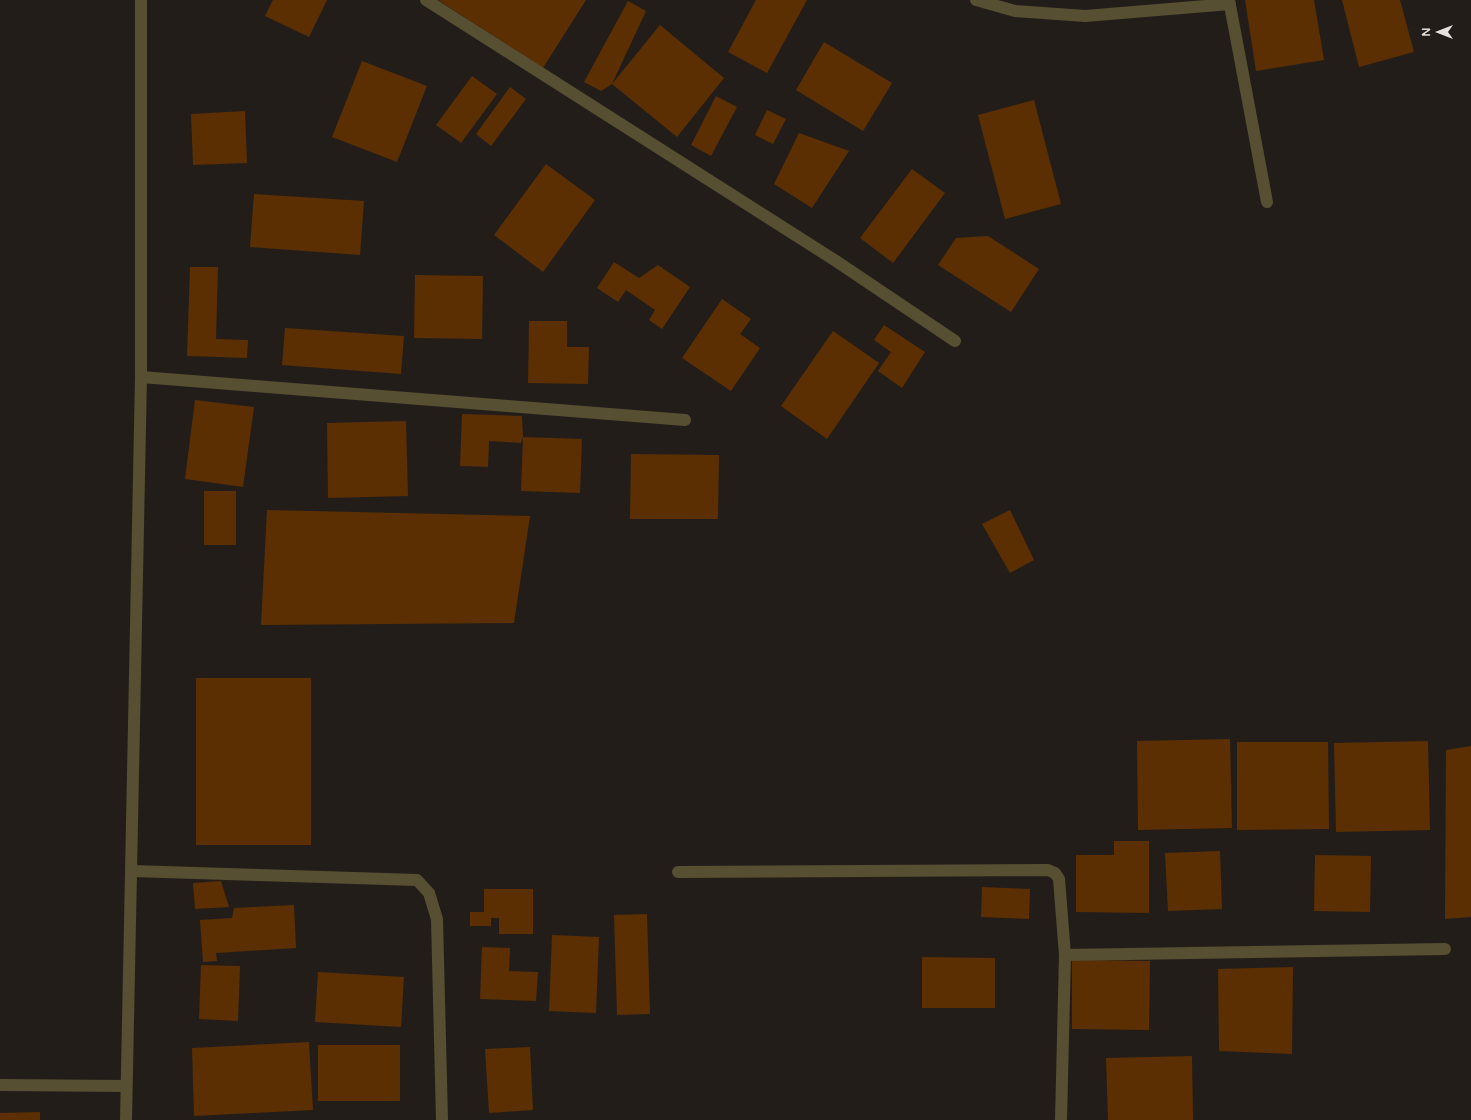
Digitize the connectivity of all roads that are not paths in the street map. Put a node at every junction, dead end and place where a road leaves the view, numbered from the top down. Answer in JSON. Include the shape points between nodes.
{"nodes":[{"id":1,"x":141,"y":0,"type":"edge"},
{"id":2,"x":426,"y":0,"type":"edge"},
{"id":3,"x":976,"y":0,"type":"edge"},
{"id":4,"x":1229,"y":2,"type":"edge"},
{"id":5,"x":1267,"y":202,"type":"dead end"},
{"id":6,"x":955,"y":341,"type":"dead end"},
{"id":7,"x":141,"y":377,"type":"junction"},
{"id":8,"x":685,"y":420,"type":"dead end"},
{"id":9,"x":132,"y":871,"type":"junction"},
{"id":10,"x":678,"y":872,"type":"dead end"},
{"id":11,"x":1445,"y":949,"type":"dead end"},
{"id":12,"x":1065,"y":955,"type":"junction"},
{"id":13,"x":0,"y":1085,"type":"edge"},
{"id":14,"x":126,"y":1086,"type":"junction"},
{"id":15,"x":126,"y":1120,"type":"edge"},
{"id":16,"x":442,"y":1120,"type":"edge"},
{"id":17,"x":1061,"y":1120,"type":"edge"}],
"edges":[{"from":1,"to":7,"type":"street"},
{"from":2,"to":6,"type":"street","via":[[836,261]]},
{"from":3,"to":4,"type":"street","via":[[1015,11],[1085,16]]},
{"from":4,"to":5,"type":"street"},
{"from":7,"to":8,"type":"street"},
{"from":7,"to":9,"type":"street"},
{"from":9,"to":14,"type":"street"},
{"from":9,"to":16,"type":"street","via":[[417,880],[429,893],[437,919]]},
{"from":10,"to":12,"type":"street","via":[[1048,870],[1055,873],[1059,879]]},
{"from":11,"to":12,"type":"street"},
{"from":12,"to":17,"type":"street"},
{"from":13,"to":14,"type":"street"},
{"from":14,"to":15,"type":"street"}]}
